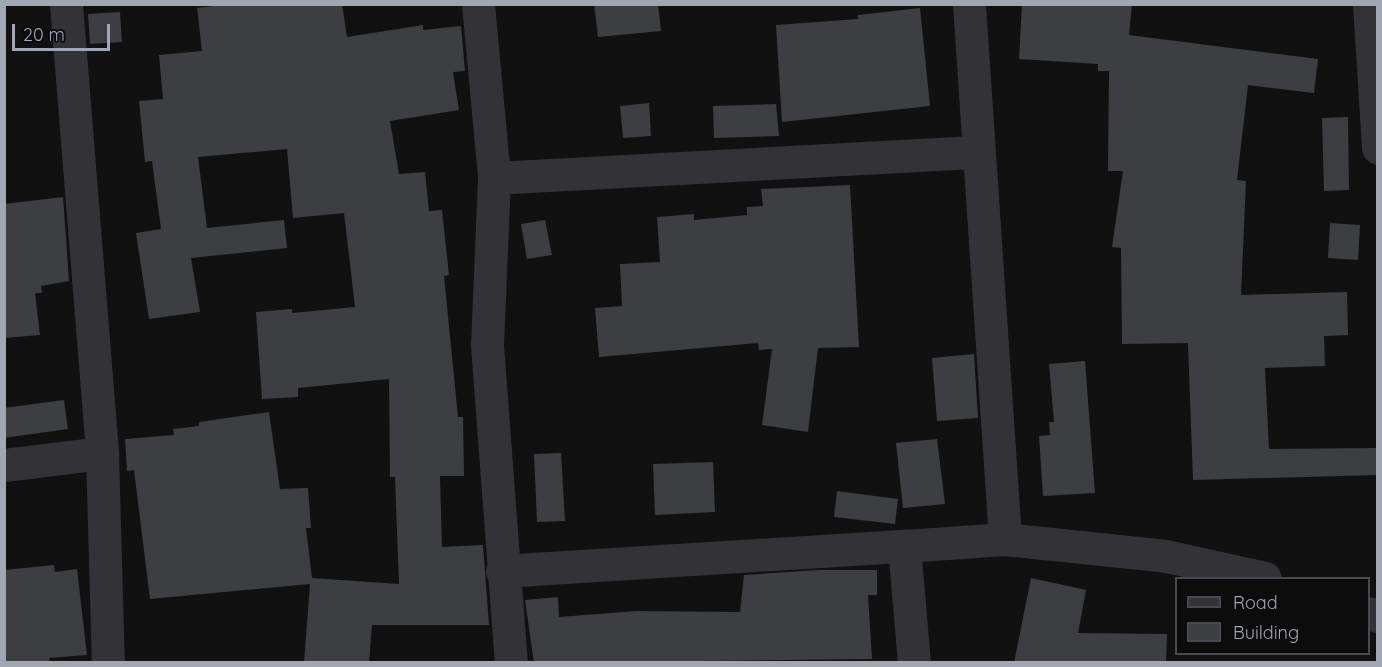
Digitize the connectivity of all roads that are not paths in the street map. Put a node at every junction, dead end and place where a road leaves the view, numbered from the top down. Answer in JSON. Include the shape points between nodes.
{"nodes":[{"id":1,"x":66,"y":4,"type":"edge"},
{"id":2,"x":478,"y":4,"type":"edge"},
{"id":3,"x":969,"y":4,"type":"edge"},
{"id":4,"x":1368,"y":4,"type":"edge"},
{"id":5,"x":1377,"y":148,"type":"edge"},
{"id":6,"x":978,"y":152,"type":"junction"},
{"id":7,"x":494,"y":178,"type":"junction"},
{"id":8,"x":102,"y":453,"type":"junction"},
{"id":9,"x":4,"y":465,"type":"edge"},
{"id":10,"x":1005,"y":539,"type":"junction"},
{"id":11,"x":904,"y":546,"type":"junction"},
{"id":12,"x":502,"y":571,"type":"junction"},
{"id":13,"x":1256,"y":577,"type":"edge"},
{"id":14,"x":108,"y":663,"type":"edge"},
{"id":15,"x":511,"y":663,"type":"edge"},
{"id":16,"x":914,"y":663,"type":"edge"}],
"edges":[{"from":1,"to":8,"type":"street"},
{"from":2,"to":7,"type":"street"},
{"from":3,"to":6,"type":"street"},
{"from":4,"to":5,"type":"street"},
{"from":6,"to":7,"type":"street"},
{"from":6,"to":10,"type":"street"},
{"from":7,"to":12,"type":"street","via":[[487,345]]},
{"from":8,"to":9,"type":"street"},
{"from":8,"to":14,"type":"street"},
{"from":10,"to":11,"type":"street"},
{"from":10,"to":13,"type":"street","via":[[1166,556]]},
{"from":11,"to":12,"type":"street"},
{"from":11,"to":16,"type":"street"},
{"from":12,"to":15,"type":"street"}]}
